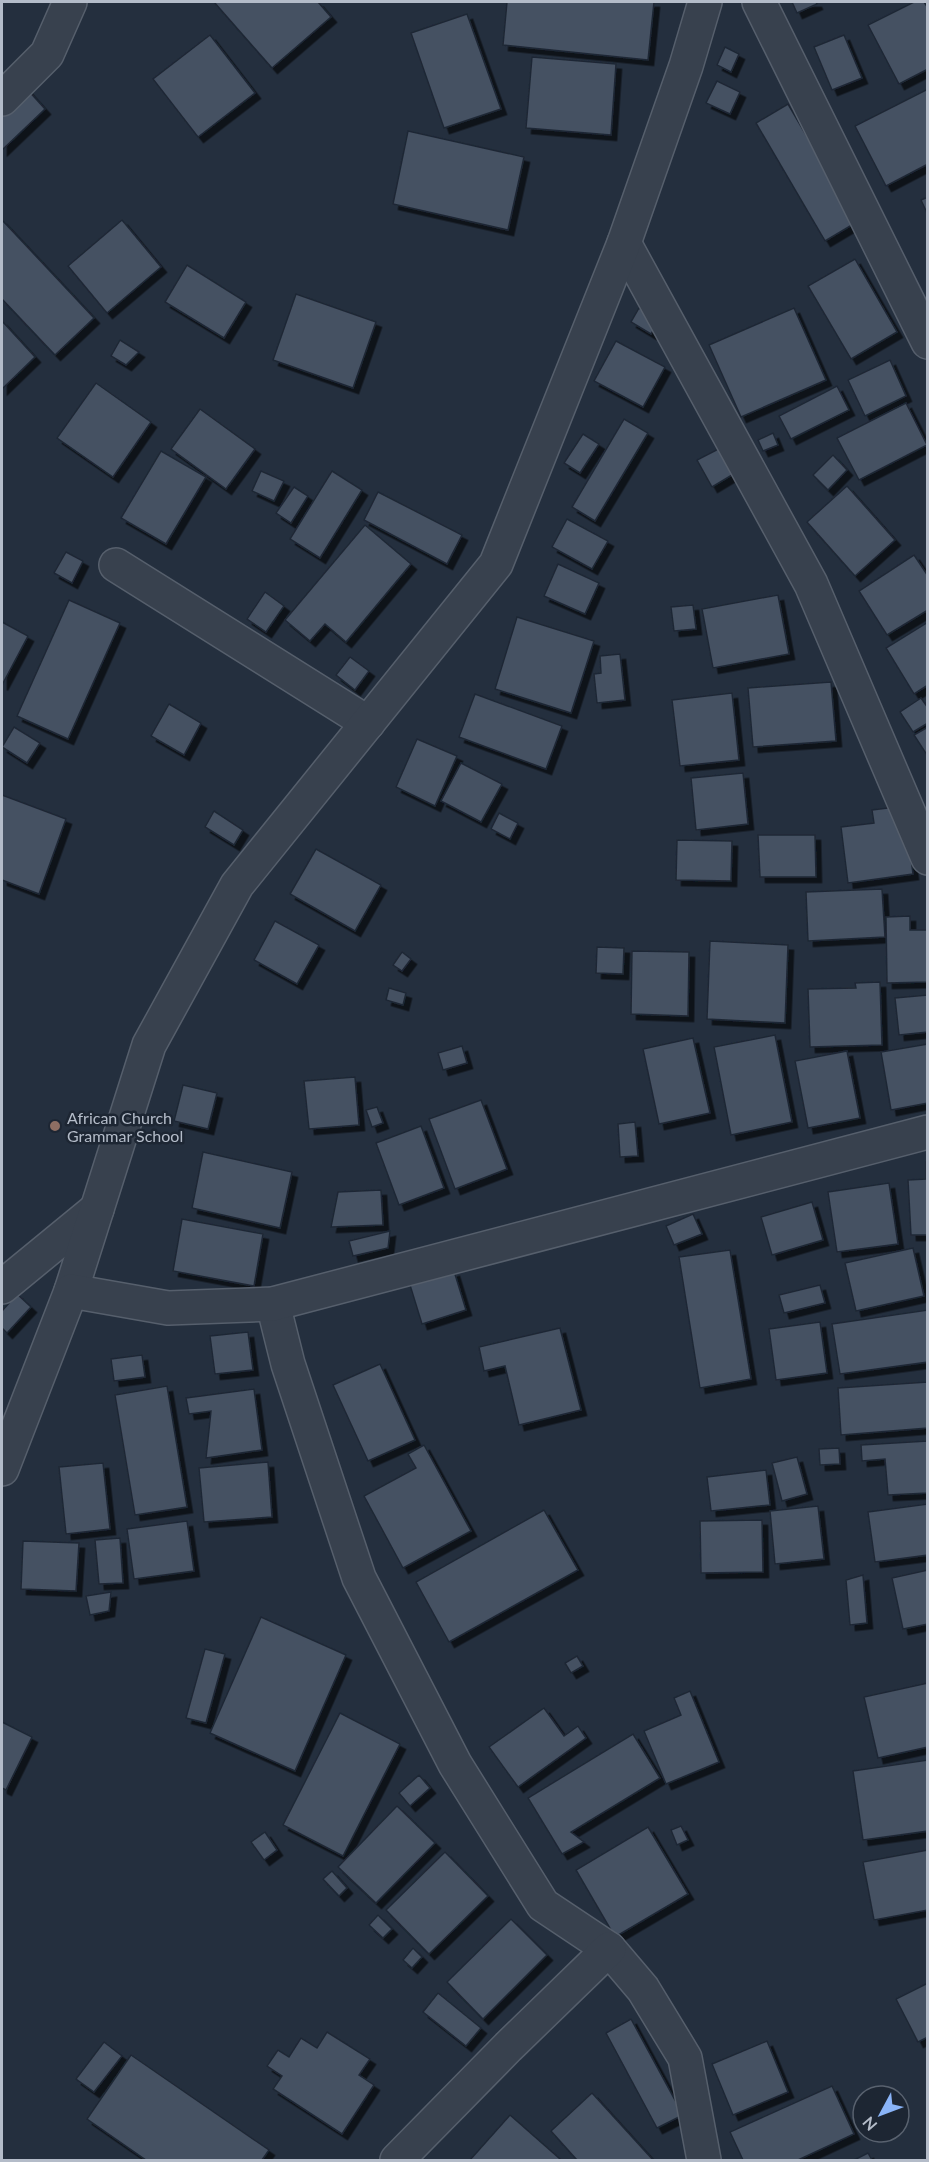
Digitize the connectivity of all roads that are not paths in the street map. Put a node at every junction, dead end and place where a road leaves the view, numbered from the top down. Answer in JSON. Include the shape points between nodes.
{"nodes":[{"id":1,"x":70,"y":2,"type":"edge"},
{"id":2,"x":705,"y":2,"type":"edge"},
{"id":3,"x":759,"y":2,"type":"edge"},
{"id":4,"x":2,"y":99,"type":"edge"},
{"id":5,"x":624,"y":243,"type":"junction"},
{"id":6,"x":927,"y":342,"type":"edge"},
{"id":7,"x":116,"y":565,"type":"dead end"},
{"id":8,"x":368,"y":723,"type":"junction"},
{"id":9,"x":927,"y":858,"type":"edge"},
{"id":10,"x":927,"y":1132,"type":"edge"},
{"id":11,"x":97,"y":1209,"type":"junction"},
{"id":12,"x":2,"y":1287,"type":"edge"},
{"id":13,"x":71,"y":1291,"type":"junction"},
{"id":14,"x":273,"y":1304,"type":"junction"},
{"id":15,"x":2,"y":1469,"type":"edge"},
{"id":16,"x":609,"y":1949,"type":"junction"},
{"id":17,"x":397,"y":2160,"type":"edge"},
{"id":18,"x":704,"y":2160,"type":"edge"}],
"edges":[{"from":1,"to":4,"type":"street","via":[[47,54]]},
{"from":2,"to":5,"type":"street"},
{"from":3,"to":6,"type":"street"},
{"from":5,"to":8,"type":"street","via":[[496,564]]},
{"from":5,"to":9,"type":"street","via":[[811,584]]},
{"from":7,"to":8,"type":"street"},
{"from":8,"to":11,"type":"street","via":[[237,885],[149,1045]]},
{"from":10,"to":14,"type":"street"},
{"from":11,"to":12,"type":"street"},
{"from":11,"to":13,"type":"street"},
{"from":13,"to":14,"type":"street","via":[[168,1308]]},
{"from":13,"to":15,"type":"street"},
{"from":14,"to":16,"type":"street","via":[[288,1364],[359,1578],[455,1764],[543,1905]]},
{"from":16,"to":17,"type":"street"},
{"from":16,"to":18,"type":"street","via":[[644,1989],[685,2058]]}]}
